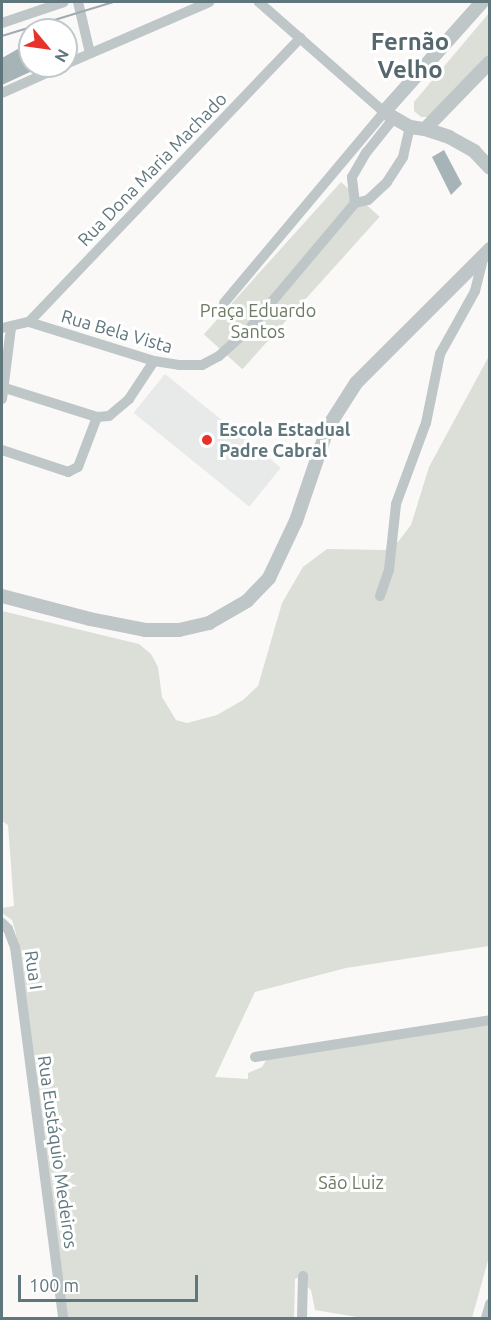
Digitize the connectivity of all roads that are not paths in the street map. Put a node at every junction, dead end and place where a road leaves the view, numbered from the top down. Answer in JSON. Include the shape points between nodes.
{"nodes":[{"id":1,"x":64,"y":2,"type":"edge"},
{"id":2,"x":78,"y":2,"type":"edge"},
{"id":3,"x":209,"y":2,"type":"edge"},
{"id":4,"x":259,"y":2,"type":"edge"},
{"id":5,"x":482,"y":2,"type":"edge"},
{"id":6,"x":2,"y":23,"type":"edge"},
{"id":7,"x":300,"y":39,"type":"junction"},
{"id":8,"x":90,"y":53,"type":"junction"},
{"id":9,"x":78,"y":58,"type":"edge"},
{"id":10,"x":489,"y":62,"type":"edge"},
{"id":11,"x":35,"y":78,"type":"edge"},
{"id":12,"x":2,"y":93,"type":"edge"},
{"id":13,"x":388,"y":115,"type":"junction"},
{"id":14,"x":410,"y":127,"type":"junction"},
{"id":15,"x":425,"y":129,"type":"junction"},
{"id":16,"x":489,"y":168,"type":"edge"},
{"id":17,"x":355,"y":203,"type":"junction"},
{"id":18,"x":486,"y":254,"type":"edge"},
{"id":19,"x":224,"y":303,"type":"dead end"},
{"id":20,"x":28,"y":322,"type":"junction"},
{"id":21,"x":6,"y":328,"type":"edge"},
{"id":22,"x":154,"y":361,"type":"junction"},
{"id":23,"x":3,"y":393,"type":"edge"},
{"id":24,"x":97,"y":417,"type":"junction"},
{"id":25,"x":2,"y":450,"type":"edge"},
{"id":26,"x":2,"y":596,"type":"edge"},
{"id":27,"x":381,"y":596,"type":"dead end"},
{"id":28,"x":2,"y":923,"type":"edge"},
{"id":29,"x":489,"y":1020,"type":"edge"},
{"id":30,"x":24,"y":1026,"type":"joint"},
{"id":31,"x":255,"y":1057,"type":"dead end"},
{"id":32,"x":303,"y":1276,"type":"dead end"},
{"id":33,"x":489,"y":1304,"type":"edge"},
{"id":34,"x":63,"y":1318,"type":"edge"},
{"id":35,"x":302,"y":1318,"type":"edge"},
{"id":36,"x":486,"y":1318,"type":"edge"}],
"edges":[{"from":1,"to":6,"type":"street"},
{"from":2,"to":8,"type":"street"},
{"from":3,"to":8,"type":"street"},
{"from":4,"to":7,"type":"street"},
{"from":5,"to":13,"type":"street"},
{"from":7,"to":13,"type":"street"},
{"from":7,"to":20,"type":"street","name":"Rua Dona Maria Machado"},
{"from":8,"to":9,"type":"street"},
{"from":10,"to":15,"type":"street"},
{"from":11,"to":12,"type":"street"},
{"from":13,"to":14,"type":"street"},
{"from":13,"to":17,"type":"street","via":[[352,177]]},
{"from":13,"to":19,"type":"street"},
{"from":14,"to":15,"type":"street"},
{"from":14,"to":17,"type":"street","via":[[403,157],[387,183],[368,200]]},
{"from":15,"to":16,"type":"street","via":[[474,151]]},
{"from":17,"to":22,"type":"street","name":"Rua Bela Vista","via":[[249,329],[219,356],[202,365]]},
{"from":18,"to":26,"type":"street","via":[[356,383],[328,427],[296,521],[269,578],[247,601],[209,623],[179,630],[145,630]]},
{"from":18,"to":27,"type":"street","via":[[476,291],[440,354],[426,423],[396,504],[389,570]]},
{"from":20,"to":21,"type":"street"},
{"from":20,"to":22,"type":"street","name":"Rua Bela Vista"},
{"from":21,"to":23,"type":"street"},
{"from":22,"to":24,"type":"street","via":[[118,411]]},
{"from":23,"to":24,"type":"street"},
{"from":24,"to":25,"type":"street","via":[[78,467],[68,472]]},
{"from":28,"to":30,"type":"street","name":"Rua I","via":[[15,947]]},
{"from":29,"to":31,"type":"street"},
{"from":30,"to":34,"type":"street","name":"Rua Eustáquio Medeiros"},
{"from":32,"to":35,"type":"street"},
{"from":33,"to":36,"type":"street"}]}
